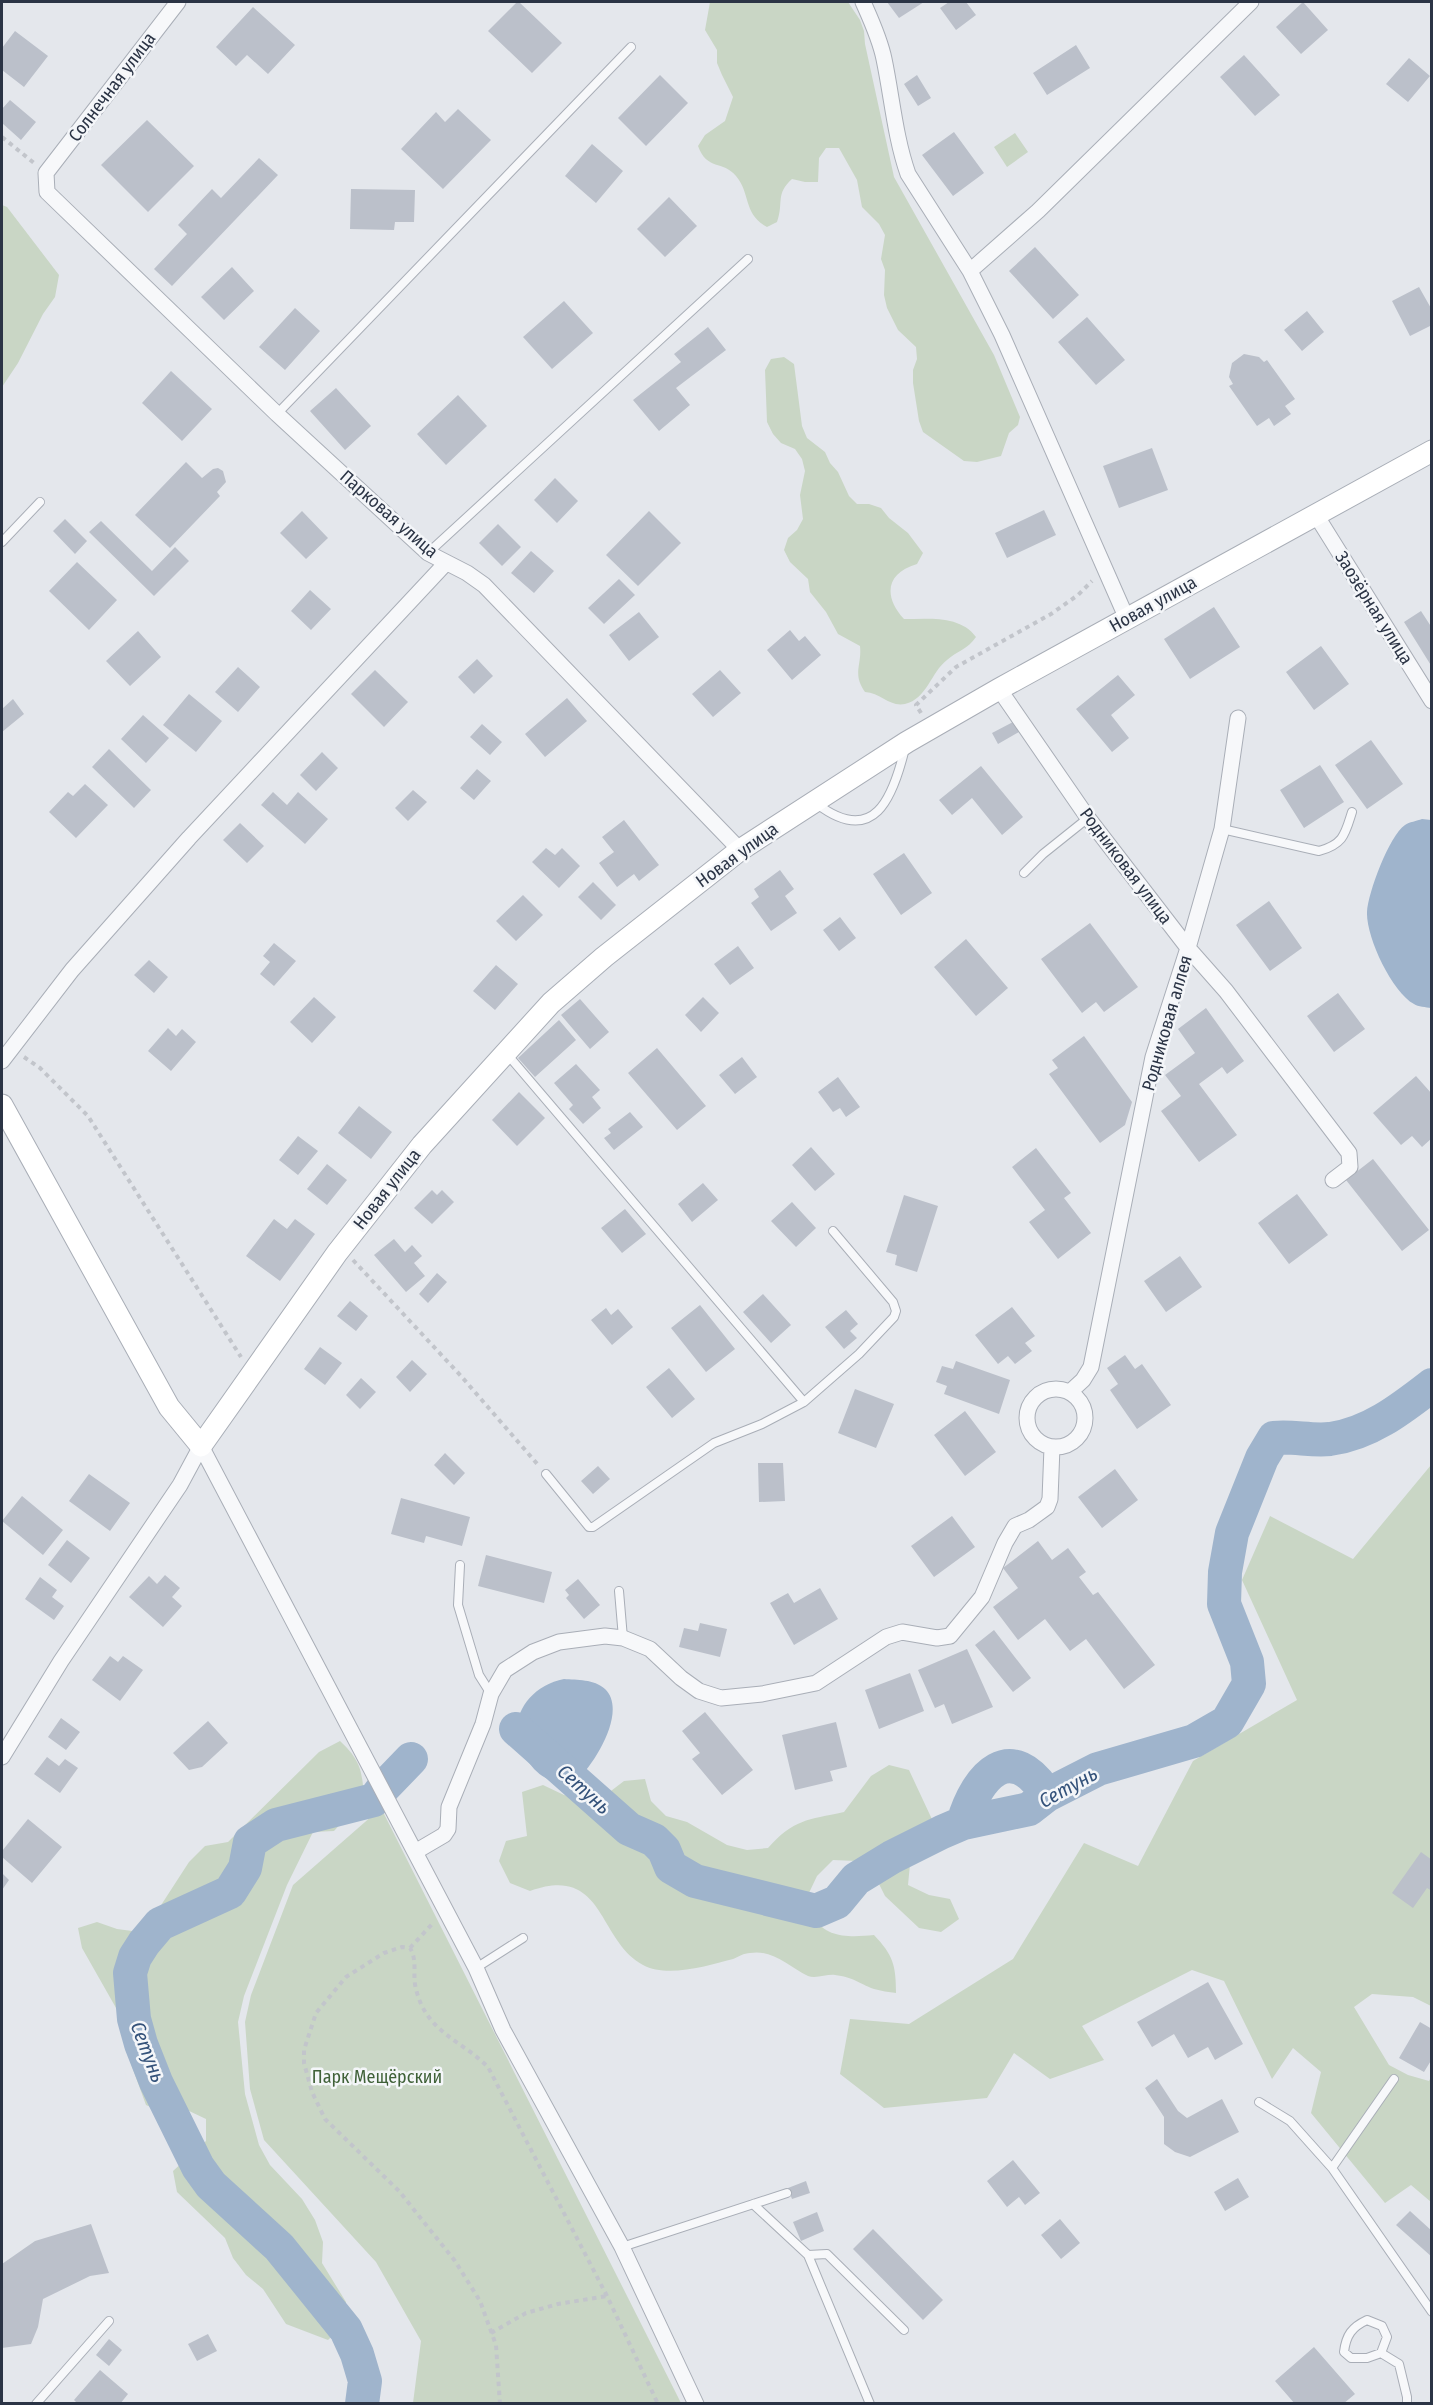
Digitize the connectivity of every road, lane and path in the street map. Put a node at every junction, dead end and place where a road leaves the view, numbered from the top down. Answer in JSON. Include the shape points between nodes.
{"nodes":[{"id":1,"x":178,"y":2,"type":"edge"},
{"id":2,"x":863,"y":2,"type":"edge"},
{"id":3,"x":1251,"y":2,"type":"edge"},
{"id":4,"x":631,"y":48,"type":"dead end"},
{"id":5,"x":2,"y":137,"type":"edge"},
{"id":6,"x":46,"y":173,"type":"junction"},
{"id":7,"x":748,"y":259,"type":"dead end"},
{"id":8,"x":970,"y":272,"type":"junction"},
{"id":9,"x":277,"y":414,"type":"junction"},
{"id":10,"x":1431,"y":451,"type":"edge"},
{"id":11,"x":40,"y":501,"type":"dead end"},
{"id":12,"x":1316,"y":515,"type":"junction"},
{"id":13,"x":2,"y":542,"type":"edge"},
{"id":14,"x":428,"y":552,"type":"junction"},
{"id":15,"x":446,"y":563,"type":"junction"},
{"id":16,"x":1106,"y":568,"type":"junction"},
{"id":17,"x":1127,"y":619,"type":"junction"},
{"id":18,"x":999,"y":689,"type":"junction"},
{"id":19,"x":1431,"y":701,"type":"edge"},
{"id":20,"x":923,"y":718,"type":"dead end"},
{"id":21,"x":1238,"y":718,"type":"dead end"},
{"id":22,"x":907,"y":742,"type":"junction"},
{"id":23,"x":813,"y":801,"type":"junction"},
{"id":24,"x":1352,"y":812,"type":"dead end"},
{"id":25,"x":1088,"y":818,"type":"junction"},
{"id":26,"x":1222,"y":829,"type":"junction"},
{"id":27,"x":740,"y":850,"type":"junction"},
{"id":28,"x":1024,"y":873,"type":"dead end"},
{"id":29,"x":1188,"y":948,"type":"junction"},
{"id":30,"x":12,"y":1048,"type":"junction"},
{"id":31,"x":505,"y":1052,"type":"junction"},
{"id":32,"x":2,"y":1061,"type":"edge"},
{"id":33,"x":2,"y":1105,"type":"edge"},
{"id":34,"x":1333,"y":1180,"type":"dead end"},
{"id":35,"x":833,"y":1231,"type":"dead end"},
{"id":36,"x":351,"y":1257,"type":"dead end"},
{"id":37,"x":252,"y":1372,"type":"junction"},
{"id":38,"x":1070,"y":1392,"type":"junction"},
{"id":39,"x":804,"y":1402,"type":"junction"},
{"id":40,"x":201,"y":1446,"type":"junction"},
{"id":41,"x":1052,"y":1447,"type":"junction"},
{"id":42,"x":546,"y":1474,"type":"joint"},
{"id":43,"x":460,"y":1565,"type":"dead end"},
{"id":44,"x":619,"y":1592,"type":"dead end"},
{"id":45,"x":623,"y":1638,"type":"junction"},
{"id":46,"x":491,"y":1694,"type":"junction"},
{"id":47,"x":2,"y":1757,"type":"edge"},
{"id":48,"x":416,"y":1852,"type":"junction"},
{"id":49,"x":446,"y":1909,"type":"junction"},
{"id":50,"x":523,"y":1938,"type":"dead end"},
{"id":51,"x":410,"y":1948,"type":"junction"},
{"id":52,"x":476,"y":1968,"type":"junction"},
{"id":53,"x":1394,"y":2079,"type":"dead end"},
{"id":54,"x":1259,"y":2102,"type":"dead end"},
{"id":55,"x":1332,"y":2168,"type":"junction"},
{"id":56,"x":787,"y":2193,"type":"dead end"},
{"id":57,"x":753,"y":2204,"type":"junction"},
{"id":58,"x":621,"y":2247,"type":"junction"},
{"id":59,"x":808,"y":2255,"type":"junction"},
{"id":60,"x":607,"y":2296,"type":"junction"},
{"id":61,"x":1431,"y":2312,"type":"edge"},
{"id":62,"x":109,"y":2321,"type":"dead end"},
{"id":63,"x":904,"y":2330,"type":"dead end"},
{"id":64,"x":492,"y":2333,"type":"junction"},
{"id":65,"x":1381,"y":2353,"type":"junction"},
{"id":66,"x":36,"y":2403,"type":"edge"},
{"id":67,"x":500,"y":2403,"type":"edge"},
{"id":68,"x":658,"y":2403,"type":"edge"},
{"id":69,"x":696,"y":2403,"type":"edge"},
{"id":70,"x":870,"y":2403,"type":"edge"},
{"id":71,"x":1407,"y":2403,"type":"edge"}],
"edges":[{"from":1,"to":6,"type":"street","name":"Солнечная улица"},
{"from":2,"to":8,"type":"street","via":[[884,57],[908,174]]},
{"from":3,"to":8,"type":"street","via":[[1038,211]]},
{"from":4,"to":9,"type":"lane"},
{"from":5,"to":6,"type":"path"},
{"from":6,"to":9,"type":"street","name":"Парковая улица","via":[[47,192]]},
{"from":7,"to":14,"type":"lane"},
{"from":8,"to":16,"type":"street"},
{"from":9,"to":14,"type":"street","name":"Парковая улица"},
{"from":10,"to":12,"type":"street","name":"Новая улица"},
{"from":11,"to":13,"type":"lane"},
{"from":12,"to":17,"type":"street","name":"Новая улица"},
{"from":12,"to":19,"type":"street","name":"Заозёрная улица"},
{"from":14,"to":15,"type":"street","name":"Парковая улица"},
{"from":15,"to":27,"type":"street","name":"Парковая улица","via":[[484,585]]},
{"from":15,"to":30,"type":"street","via":[[189,838],[72,970]]},
{"from":16,"to":17,"type":"street"},
{"from":16,"to":20,"type":"path","via":[[1051,614],[956,667],[916,705]]},
{"from":17,"to":18,"type":"street","name":"Новая улица"},
{"from":18,"to":22,"type":"street","name":"Новая улица"},
{"from":18,"to":25,"type":"street","name":"Родниковая улица"},
{"from":21,"to":26,"type":"street","name":"Родниковая аллея"},
{"from":22,"to":23,"type":"street","name":"Новая улица"},
{"from":22,"to":23,"type":"lane","via":[[899,776],[883,808],[867,819],[847,820]]},
{"from":23,"to":27,"type":"street","name":"Новая улица"},
{"from":24,"to":26,"type":"lane","via":[[1345,836],[1332,848],[1319,851]]},
{"from":25,"to":28,"type":"lane"},
{"from":25,"to":29,"type":"street","name":"Родниковая улица"},
{"from":26,"to":29,"type":"street","name":"Родниковая аллея"},
{"from":27,"to":31,"type":"street","name":"Новая улица","via":[[604,957]]},
{"from":29,"to":34,"type":"street","name":"Родниковая улица","via":[[1349,1153],[1350,1167]]},
{"from":29,"to":38,"type":"street","name":"Родниковая аллея","via":[[1153,1057],[1091,1367]]},
{"from":30,"to":32,"type":"street"},
{"from":30,"to":37,"type":"path","via":[[40,1068],[88,1116]]},
{"from":31,"to":37,"type":"street","name":"Новая улица","via":[[408,1163],[337,1253]]},
{"from":31,"to":39,"type":"lane"},
{"from":33,"to":40,"type":"street","via":[[169,1407]]},
{"from":35,"to":39,"type":"lane","via":[[893,1302],[896,1311],[859,1354]]},
{"from":36,"to":42,"type":"path"},
{"from":37,"to":40,"type":"street","name":"Новая улица"},
{"from":38,"to":41,"type":"street","via":[[1079,1400],[1085,1422],[1074,1441]]},
{"from":38,"to":41,"type":"street","via":[[1059,1388],[1038,1394],[1026,1414],[1032,1436]]},
{"from":39,"to":42,"type":"lane","via":[[714,1443],[593,1527],[582,1520]]},
{"from":40,"to":47,"type":"street","via":[[180,1485],[61,1661]]},
{"from":40,"to":48,"type":"street"},
{"from":41,"to":45,"type":"street","via":[[1047,1507],[1016,1526],[982,1597],[950,1636],[902,1632],[886,1637],[816,1683],[721,1698],[699,1691],[650,1649]]},
{"from":43,"to":46,"type":"lane","via":[[458,1605],[479,1675]]},
{"from":44,"to":45,"type":"lane"},
{"from":45,"to":46,"type":"street","via":[[559,1641],[532,1652],[506,1671]]},
{"from":46,"to":48,"type":"street","via":[[449,1807],[448,1829]]},
{"from":48,"to":49,"type":"street"},
{"from":49,"to":51,"type":"path"},
{"from":49,"to":52,"type":"street"},
{"from":50,"to":52,"type":"lane"},
{"from":51,"to":60,"type":"path","via":[[416,1989],[423,2006],[435,2026],[488,2067]]},
{"from":51,"to":64,"type":"path","via":[[384,1953],[346,1977],[316,2013],[304,2050],[304,2063],[325,2119],[425,2222],[480,2301]]},
{"from":52,"to":58,"type":"street","via":[[502,2030]]},
{"from":53,"to":55,"type":"lane"},
{"from":54,"to":55,"type":"lane","via":[[1290,2121]]},
{"from":55,"to":61,"type":"lane"},
{"from":56,"to":57,"type":"lane"},
{"from":57,"to":58,"type":"lane"},
{"from":57,"to":59,"type":"lane"},
{"from":58,"to":69,"type":"street"},
{"from":59,"to":63,"type":"lane","via":[[827,2254]]},
{"from":59,"to":70,"type":"lane"},
{"from":60,"to":64,"type":"path","via":[[526,2313]]},
{"from":60,"to":68,"type":"path"},
{"from":62,"to":66,"type":"lane"},
{"from":64,"to":67,"type":"path"},
{"from":65,"to":65,"type":"lane","via":[[1351,2358],[1344,2352],[1346,2338],[1355,2326],[1367,2320],[1382,2326],[1387,2337]]},
{"from":65,"to":71,"type":"lane","via":[[1399,2364]]}]}
